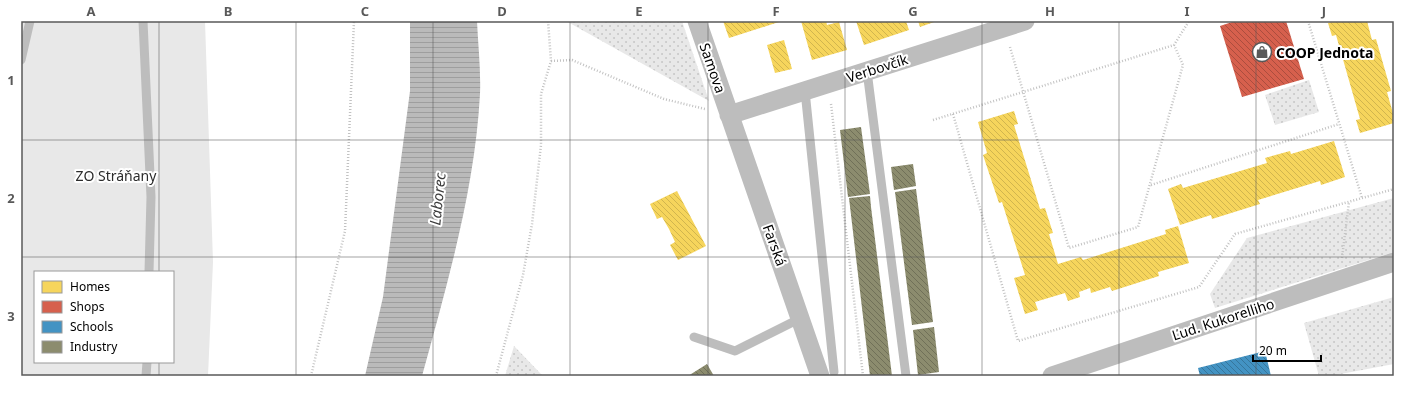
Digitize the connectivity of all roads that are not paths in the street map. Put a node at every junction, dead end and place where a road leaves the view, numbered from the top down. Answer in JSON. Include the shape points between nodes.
{"nodes":[{"id":1,"x":30,"y":21,"type":"edge"},
{"id":2,"x":143,"y":21,"type":"edge"},
{"id":3,"x":697,"y":21,"type":"edge"},
{"id":4,"x":1024,"y":21,"type":"edge"},
{"id":5,"x":21,"y":60,"type":"edge"},
{"id":6,"x":867,"y":71,"type":"junction"},
{"id":7,"x":805,"y":91,"type":"junction"},
{"id":8,"x":729,"y":115,"type":"junction"},
{"id":9,"x":1394,"y":262,"type":"edge"},
{"id":10,"x":149,"y":271,"type":"edge"},
{"id":11,"x":801,"y":318,"type":"junction"},
{"id":12,"x":694,"y":337,"type":"dead end"},
{"id":13,"x":147,"y":363,"type":"edge"},
{"id":14,"x":827,"y":374,"type":"edge"},
{"id":15,"x":146,"y":376,"type":"edge"},
{"id":16,"x":906,"y":376,"type":"edge"},
{"id":17,"x":1052,"y":376,"type":"edge"}],
"edges":[{"from":1,"to":5,"type":"lane"},
{"from":2,"to":10,"type":"lane","via":[[150,197]]},
{"from":3,"to":8,"type":"street","name":"Samova"},
{"from":4,"to":6,"type":"street","name":"Verbovčík"},
{"from":6,"to":7,"type":"street","name":"Verbovčík"},
{"from":6,"to":16,"type":"lane"},
{"from":7,"to":8,"type":"street","name":"Verbovčík"},
{"from":7,"to":14,"type":"lane"},
{"from":8,"to":11,"type":"street","name":"Farská"},
{"from":9,"to":17,"type":"street","name":"Ľud. Kukorelliho"},
{"from":11,"to":12,"type":"lane","via":[[735,351]]},
{"from":11,"to":14,"type":"street","name":"Farská"},
{"from":13,"to":15,"type":"lane"}]}
